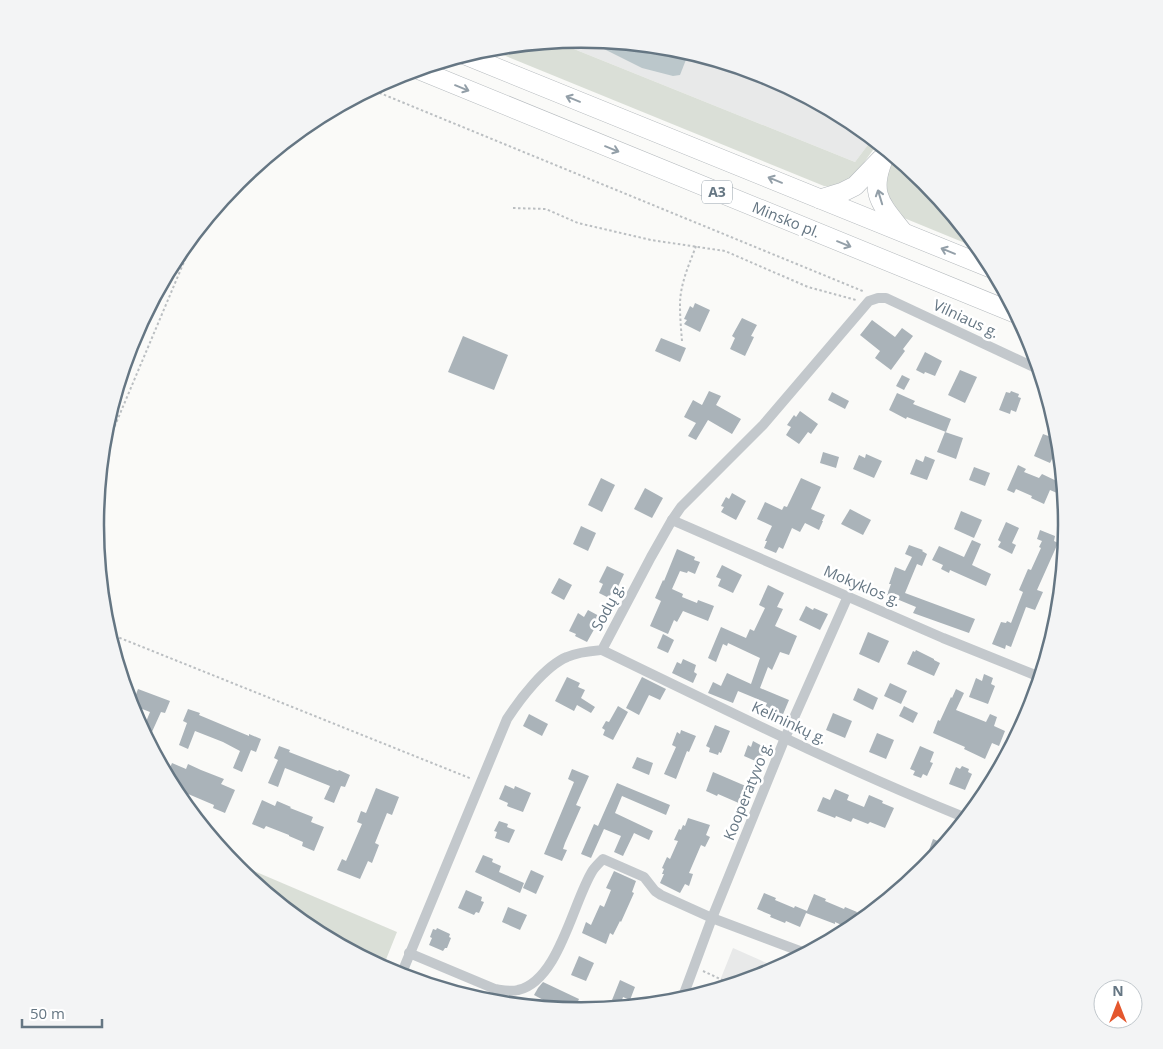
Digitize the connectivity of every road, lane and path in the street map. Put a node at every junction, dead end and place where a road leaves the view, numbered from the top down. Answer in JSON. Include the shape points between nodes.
{"nodes":[{"id":1,"x":477,"y":60,"type":"edge"},
{"id":2,"x":427,"y":73,"type":"edge"},
{"id":3,"x":380,"y":93,"type":"edge"},
{"id":4,"x":883,"y":156,"type":"edge"},
{"id":5,"x":884,"y":156,"type":"edge"},
{"id":6,"x":820,"y":199,"type":"junction"},
{"id":7,"x":513,"y":208,"type":"dead end"},
{"id":8,"x":904,"y":233,"type":"junction"},
{"id":9,"x":696,"y":246,"type":"junction"},
{"id":10,"x":185,"y":258,"type":"edge"},
{"id":11,"x":981,"y":264,"type":"edge"},
{"id":12,"x":878,"y":298,"type":"junction"},
{"id":13,"x":865,"y":305,"type":"junction"},
{"id":14,"x":1007,"y":310,"type":"edge"},
{"id":15,"x":682,"y":341,"type":"dead end"},
{"id":16,"x":1031,"y":366,"type":"edge"},
{"id":17,"x":116,"y":424,"type":"edge"},
{"id":18,"x":672,"y":520,"type":"junction"},
{"id":19,"x":848,"y":596,"type":"junction"},
{"id":20,"x":119,"y":637,"type":"edge"},
{"id":21,"x":602,"y":650,"type":"junction"},
{"id":22,"x":1034,"y":675,"type":"edge"},
{"id":23,"x":785,"y":738,"type":"junction"},
{"id":24,"x":481,"y":782,"type":"junction"},
{"id":25,"x":960,"y":815,"type":"edge"},
{"id":26,"x":712,"y":918,"type":"junction"},
{"id":27,"x":796,"y":950,"type":"edge"},
{"id":28,"x":410,"y":953,"type":"junction"},
{"id":29,"x":404,"y":967,"type":"edge"},
{"id":30,"x":694,"y":967,"type":"junction"},
{"id":31,"x":722,"y":980,"type":"edge"},
{"id":32,"x":686,"y":990,"type":"edge"}],
"edges":[{"from":6,"to":1,"type":"highway","number":"A3","one_way":true},
{"from":2,"to":14,"type":"highway","name":"Minsko pl.","number":"A3","one_way":true},
{"from":3,"to":12,"type":"path"},
{"from":4,"to":6,"type":"highway","via":[[854,186]]},
{"from":8,"to":5,"type":"highway","one_way":true,"via":[[878,195],[876,179]]},
{"from":6,"to":8,"type":"highway","number":"A3"},
{"from":7,"to":9,"type":"path","via":[[546,209],[578,223],[651,240]]},
{"from":11,"to":8,"type":"highway","number":"A3","one_way":true},
{"from":9,"to":13,"type":"path","via":[[725,251],[808,286]]},
{"from":9,"to":15,"type":"path","via":[[681,296]]},
{"from":10,"to":17,"type":"path"},
{"from":12,"to":13,"type":"street","name":"Sodų g."},
{"from":12,"to":16,"type":"street","name":"Vilniaus g.","via":[[886,298]]},
{"from":13,"to":18,"type":"street","name":"Sodų g.","via":[[763,425]]},
{"from":18,"to":19,"type":"street","name":"Mokyklos g."},
{"from":18,"to":21,"type":"street","name":"Sodų g."},
{"from":19,"to":22,"type":"street","name":"Mokyklos g."},
{"from":19,"to":23,"type":"street","name":"Kooperatyvo g."},
{"from":20,"to":24,"type":"path"},
{"from":21,"to":23,"type":"street","name":"Kelininkų g."},
{"from":21,"to":24,"type":"street","name":"Sodų g.","via":[[566,657],[536,682],[507,719]]},
{"from":23,"to":25,"type":"street","name":"Kelininkų g."},
{"from":23,"to":26,"type":"street","name":"Kooperatyvo g."},
{"from":24,"to":28,"type":"street","name":"Sodų g."},
{"from":26,"to":27,"type":"street"},
{"from":26,"to":28,"type":"street","via":[[660,896],[644,877],[603,859],[580,896],[552,960],[527,987],[507,991],[495,989]]},
{"from":26,"to":30,"type":"street","name":"Kooperatyvo g."},
{"from":28,"to":29,"type":"street","name":"Sodų g."},
{"from":30,"to":31,"type":"path"},
{"from":30,"to":32,"type":"street","name":"Kooperatyvo g."}]}
